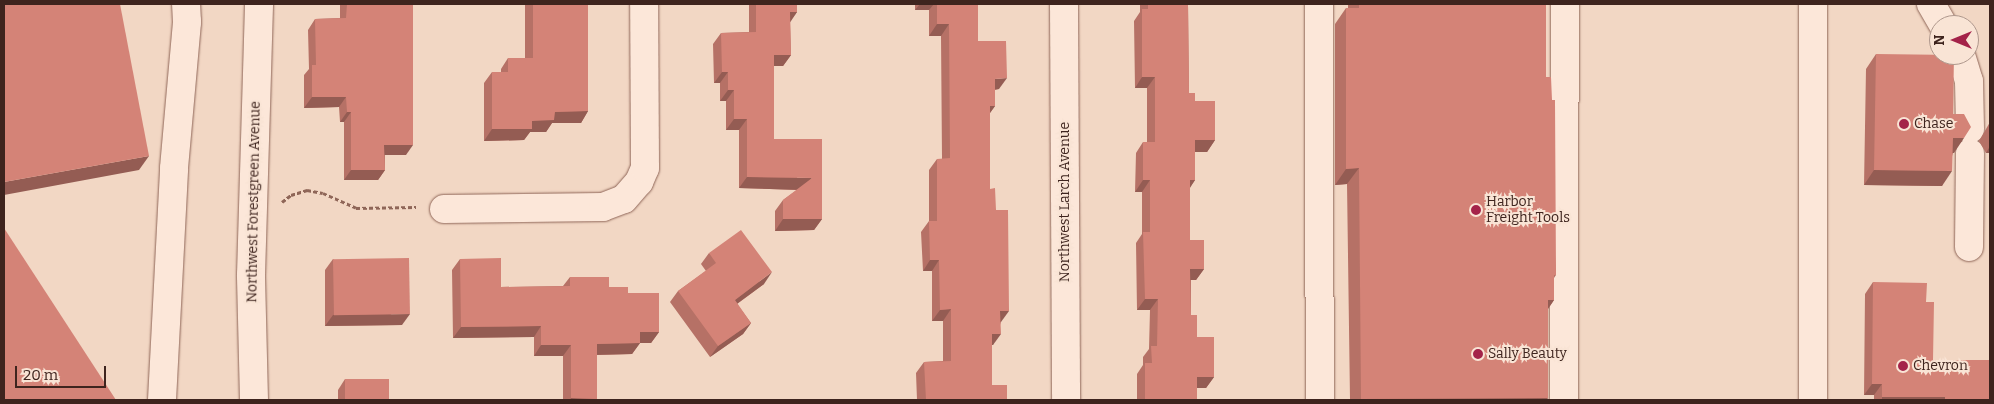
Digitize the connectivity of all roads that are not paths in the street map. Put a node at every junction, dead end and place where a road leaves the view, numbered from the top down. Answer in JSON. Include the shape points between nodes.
{"nodes":[{"id":1,"x":186,"y":4,"type":"edge"},
{"id":2,"x":259,"y":4,"type":"edge"},
{"id":3,"x":644,"y":4,"type":"edge"},
{"id":4,"x":1064,"y":4,"type":"edge"},
{"id":5,"x":1319,"y":4,"type":"edge"},
{"id":6,"x":1565,"y":4,"type":"edge"},
{"id":7,"x":1813,"y":4,"type":"edge"},
{"id":8,"x":1931,"y":4,"type":"edge"},
{"id":9,"x":1937,"y":15,"type":"edge"},
{"id":10,"x":1964,"y":65,"type":"edge"},
{"id":11,"x":444,"y":209,"type":"dead end"},
{"id":12,"x":1969,"y":247,"type":"dead end"},
{"id":13,"x":162,"y":400,"type":"edge"},
{"id":14,"x":254,"y":400,"type":"edge"},
{"id":15,"x":1066,"y":400,"type":"edge"},
{"id":16,"x":1320,"y":400,"type":"edge"},
{"id":17,"x":1564,"y":400,"type":"edge"},
{"id":18,"x":1813,"y":400,"type":"edge"}],
"edges":[{"from":1,"to":13,"type":"street"},
{"from":2,"to":14,"type":"street","name":"Northwest Forestgreen Avenue","via":[[251,275]]},
{"from":3,"to":11,"type":"street","via":[[645,168],[639,182],[624,199],[603,207]]},
{"from":4,"to":15,"type":"street","name":"Northwest Larch Avenue"},
{"from":5,"to":16,"type":"street"},
{"from":6,"to":17,"type":"street"},
{"from":7,"to":18,"type":"street"},
{"from":8,"to":9,"type":"street"},
{"from":10,"to":12,"type":"street","via":[[1969,81]]}]}
